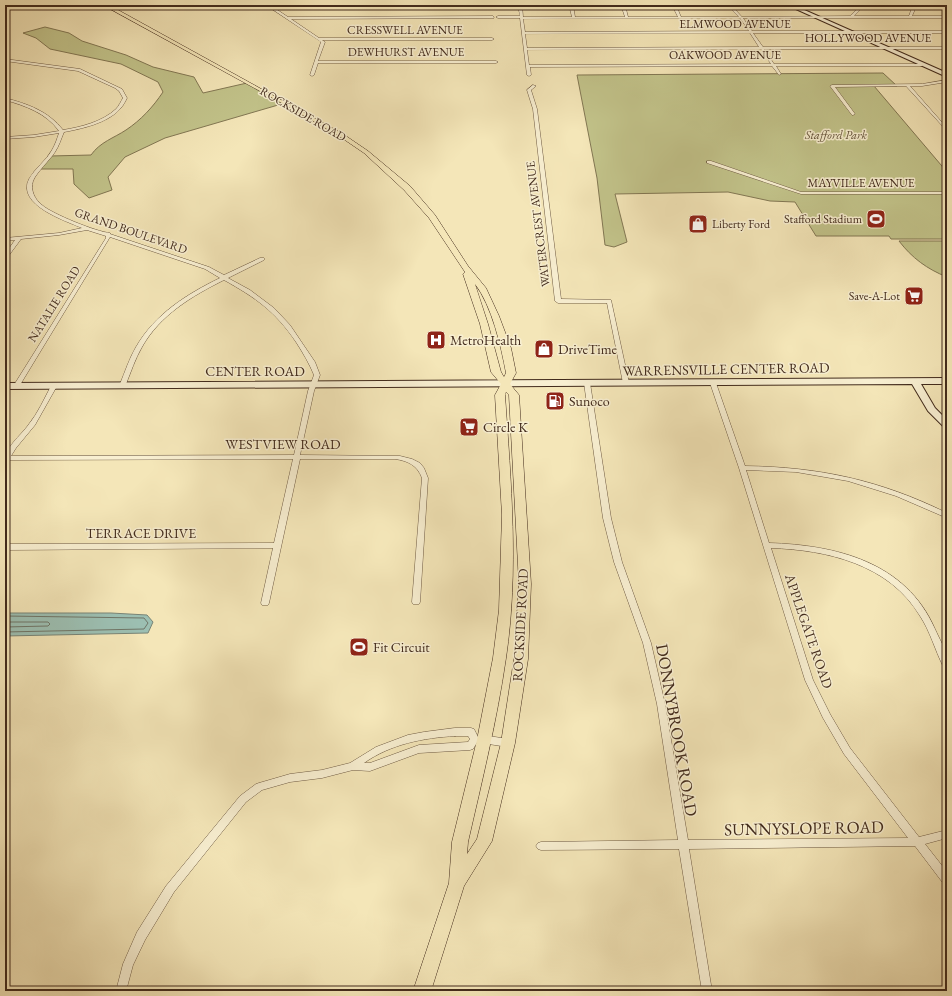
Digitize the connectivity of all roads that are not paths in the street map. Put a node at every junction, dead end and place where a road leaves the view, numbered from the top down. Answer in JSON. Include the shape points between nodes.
{"nodes":[{"id":1,"x":105,"y":5,"type":"edge"},
{"id":2,"x":268,"y":5,"type":"edge"},
{"id":3,"x":520,"y":5,"type":"edge"},
{"id":4,"x":571,"y":5,"type":"edge"},
{"id":5,"x":622,"y":5,"type":"edge"},
{"id":6,"x":674,"y":5,"type":"edge"},
{"id":7,"x":729,"y":5,"type":"edge"},
{"id":8,"x":789,"y":5,"type":"edge"},
{"id":9,"x":863,"y":5,"type":"edge"},
{"id":10,"x":915,"y":5,"type":"edge"},
{"id":11,"x":498,"y":17,"type":"dead end"},
{"id":12,"x":815,"y":17,"type":"junction"},
{"id":13,"x":851,"y":17,"type":"junction"},
{"id":14,"x":910,"y":17,"type":"junction"},
{"id":15,"x":947,"y":17,"type":"edge"},
{"id":16,"x":287,"y":18,"type":"junction"},
{"id":17,"x":493,"y":18,"type":"dead end"},
{"id":18,"x":522,"y":18,"type":"junction"},
{"id":19,"x":574,"y":18,"type":"junction"},
{"id":20,"x":628,"y":18,"type":"junction"},
{"id":21,"x":680,"y":18,"type":"junction"},
{"id":22,"x":740,"y":18,"type":"junction"},
{"id":23,"x":751,"y":32,"type":"junction"},
{"id":24,"x":849,"y":32,"type":"junction"},
{"id":25,"x":947,"y":32,"type":"edge"},
{"id":26,"x":524,"y":33,"type":"junction"},
{"id":27,"x":319,"y":39,"type":"junction"},
{"id":28,"x":492,"y":39,"type":"dead end"},
{"id":29,"x":762,"y":48,"type":"junction"},
{"id":30,"x":885,"y":48,"type":"junction"},
{"id":31,"x":947,"y":48,"type":"edge"},
{"id":32,"x":526,"y":49,"type":"junction"},
{"id":33,"x":5,"y":60,"type":"edge"},
{"id":34,"x":316,"y":62,"type":"junction"},
{"id":35,"x":496,"y":62,"type":"dead end"},
{"id":36,"x":773,"y":65,"type":"junction"},
{"id":37,"x":922,"y":65,"type":"junction"},
{"id":38,"x":528,"y":66,"type":"junction"},
{"id":39,"x":780,"y":74,"type":"dead end"},
{"id":40,"x":312,"y":75,"type":"dead end"},
{"id":41,"x":529,"y":75,"type":"dead end"},
{"id":42,"x":947,"y":75,"type":"edge"},
{"id":43,"x":947,"y":81,"type":"edge"},
{"id":44,"x":907,"y":85,"type":"junction"},
{"id":45,"x":534,"y":86,"type":"dead end"},
{"id":46,"x":5,"y":99,"type":"edge"},
{"id":47,"x":853,"y":114,"type":"dead end"},
{"id":48,"x":947,"y":130,"type":"edge"},
{"id":49,"x":62,"y":132,"type":"junction"},
{"id":50,"x":5,"y":138,"type":"edge"},
{"id":51,"x":709,"y":162,"type":"dead end"},
{"id":52,"x":947,"y":193,"type":"edge"},
{"id":53,"x":87,"y":228,"type":"junction"},
{"id":54,"x":108,"y":234,"type":"junction"},
{"id":55,"x":18,"y":238,"type":"junction"},
{"id":56,"x":5,"y":239,"type":"edge"},
{"id":57,"x":5,"y":257,"type":"edge"},
{"id":58,"x":262,"y":259,"type":"dead end"},
{"id":59,"x":466,"y":267,"type":"junction"},
{"id":60,"x":224,"y":278,"type":"junction"},
{"id":61,"x":915,"y":381,"type":"junction"},
{"id":62,"x":947,"y":381,"type":"edge"},
{"id":63,"x":315,"y":383,"type":"junction"},
{"id":64,"x":505,"y":383,"type":"junction"},
{"id":65,"x":587,"y":383,"type":"junction"},
{"id":66,"x":626,"y":383,"type":"junction"},
{"id":67,"x":713,"y":383,"type":"junction"},
{"id":68,"x":123,"y":384,"type":"junction"},
{"id":69,"x":17,"y":385,"type":"junction"},
{"id":70,"x":5,"y":386,"type":"edge"},
{"id":71,"x":54,"y":386,"type":"junction"},
{"id":72,"x":947,"y":425,"type":"edge"},
{"id":73,"x":297,"y":457,"type":"junction"},
{"id":74,"x":6,"y":460,"type":"edge"},
{"id":75,"x":742,"y":468,"type":"junction"},
{"id":76,"x":947,"y":516,"type":"edge"},
{"id":77,"x":278,"y":545,"type":"junction"},
{"id":78,"x":766,"y":545,"type":"junction"},
{"id":79,"x":5,"y":547,"type":"edge"},
{"id":80,"x":416,"y":602,"type":"dead end"},
{"id":81,"x":265,"y":603,"type":"dead end"},
{"id":82,"x":947,"y":666,"type":"edge"},
{"id":83,"x":480,"y":739,"type":"junction"},
{"id":84,"x":508,"y":743,"type":"junction"},
{"id":85,"x":353,"y":766,"type":"junction"},
{"id":86,"x":947,"y":834,"type":"edge"},
{"id":87,"x":917,"y":842,"type":"junction"},
{"id":88,"x":683,"y":845,"type":"junction"},
{"id":89,"x":541,"y":846,"type":"dead end"},
{"id":90,"x":947,"y":880,"type":"edge"},
{"id":91,"x":457,"y":883,"type":"junction"},
{"id":92,"x":121,"y":991,"type":"edge"},
{"id":93,"x":422,"y":991,"type":"edge"},
{"id":94,"x":707,"y":991,"type":"edge"}],
"edges":[{"from":1,"to":59,"type":"main road","name":"ROCKSIDE ROAD","via":[[291,106],[355,144],[412,194],[432,217]]},
{"from":2,"to":16,"type":"street"},
{"from":3,"to":18,"type":"street"},
{"from":4,"to":19,"type":"street"},
{"from":5,"to":20,"type":"street"},
{"from":6,"to":21,"type":"street"},
{"from":7,"to":22,"type":"street"},
{"from":8,"to":12,"type":"main road"},
{"from":9,"to":13,"type":"street"},
{"from":10,"to":14,"type":"street"},
{"from":11,"to":18,"type":"street"},
{"from":12,"to":13,"type":"street"},
{"from":12,"to":22,"type":"street"},
{"from":12,"to":24,"type":"main road"},
{"from":13,"to":14,"type":"street"},
{"from":14,"to":15,"type":"street"},
{"from":16,"to":17,"type":"street"},
{"from":16,"to":27,"type":"street"},
{"from":18,"to":19,"type":"street"},
{"from":18,"to":26,"type":"street"},
{"from":19,"to":20,"type":"street"},
{"from":20,"to":21,"type":"street"},
{"from":21,"to":22,"type":"street"},
{"from":22,"to":23,"type":"street"},
{"from":23,"to":24,"type":"street","name":"ELMWOOD AVENUE"},
{"from":23,"to":26,"type":"street","name":"ELMWOOD AVENUE"},
{"from":23,"to":29,"type":"street"},
{"from":24,"to":25,"type":"street","name":"ELMWOOD AVENUE"},
{"from":24,"to":30,"type":"main road"},
{"from":26,"to":32,"type":"street"},
{"from":27,"to":28,"type":"street","name":"CRESSWELL AVENUE"},
{"from":27,"to":34,"type":"street","via":[[323,44]]},
{"from":29,"to":30,"type":"street","name":"HOLLYWOOD AVENUE"},
{"from":29,"to":32,"type":"street","name":"HOLLYWOOD AVENUE"},
{"from":29,"to":36,"type":"street"},
{"from":30,"to":31,"type":"street","name":"HOLLYWOOD AVENUE"},
{"from":30,"to":37,"type":"main road"},
{"from":32,"to":38,"type":"street"},
{"from":33,"to":49,"type":"street","via":[[79,70],[116,87],[124,94],[124,102],[112,114]]},
{"from":34,"to":35,"type":"street","name":"DEWHURST AVENUE"},
{"from":34,"to":40,"type":"street"},
{"from":36,"to":37,"type":"street","name":"OAKWOOD AVENUE"},
{"from":36,"to":38,"type":"street","name":"OAKWOOD AVENUE"},
{"from":36,"to":39,"type":"street"},
{"from":37,"to":42,"type":"main road"},
{"from":38,"to":41,"type":"street"},
{"from":43,"to":44,"type":"street"},
{"from":44,"to":47,"type":"street","via":[[832,86]]},
{"from":44,"to":48,"type":"street"},
{"from":45,"to":66,"type":"street","name":"WATERCREST AVENUE","via":[[529,90],[535,109],[558,301],[609,301]]},
{"from":46,"to":49,"type":"street","via":[[46,114]]},
{"from":49,"to":50,"type":"street"},
{"from":49,"to":53,"type":"street","name":"GRAND BOULEVARD","via":[[54,151],[32,178],[31,195],[40,206],[50,212]]},
{"from":51,"to":52,"type":"street","name":"MAYVILLE AVENUE","via":[[801,193]]},
{"from":53,"to":54,"type":"street","name":"GRAND BOULEVARD"},
{"from":53,"to":55,"type":"street"},
{"from":54,"to":60,"type":"street","name":"GRAND BOULEVARD","via":[[196,264]]},
{"from":54,"to":69,"type":"street","name":"NATALIE ROAD","via":[[108,238]]},
{"from":55,"to":56,"type":"street"},
{"from":55,"to":57,"type":"street"},
{"from":58,"to":60,"type":"street"},
{"from":59,"to":64,"type":"main road","name":"ROCKSIDE ROAD","via":[[496,372]]},
{"from":59,"to":64,"type":"main road","name":"ROCKSIDE ROAD","via":[[482,288],[506,348],[511,373]]},
{"from":60,"to":63,"type":"street","name":"GRAND BOULEVARD","via":[[262,300],[287,325],[316,370]]},
{"from":60,"to":68,"type":"street","via":[[175,307],[153,327],[139,347]]},
{"from":61,"to":62,"type":"main road","name":"WARRENSVILLE CENTER ROAD"},
{"from":61,"to":67,"type":"main road","name":"WARRENSVILLE CENTER ROAD"},
{"from":61,"to":72,"type":"main road","via":[[931,410]]},
{"from":63,"to":64,"type":"main road","name":"CENTER ROAD"},
{"from":63,"to":68,"type":"main road","name":"CENTER ROAD"},
{"from":63,"to":73,"type":"street"},
{"from":64,"to":65,"type":"main road","name":"WARRENSVILLE CENTER ROAD"},
{"from":64,"to":83,"type":"main road","name":"ROCKSIDE ROAD","via":[[500,395],[508,515],[505,610],[500,658]]},
{"from":64,"to":84,"type":"main road","name":"ROCKSIDE ROAD","via":[[514,395],[525,584],[521,659]]},
{"from":65,"to":66,"type":"main road","name":"WARRENSVILLE CENTER ROAD"},
{"from":65,"to":88,"type":"street","name":"DONNYBROOK ROAD","via":[[607,518],[618,562],[649,651],[661,704]]},
{"from":66,"to":67,"type":"main road","name":"WARRENSVILLE CENTER ROAD"},
{"from":67,"to":75,"type":"street","name":"APPLEGATE ROAD"},
{"from":68,"to":71,"type":"main road","name":"CENTER ROAD"},
{"from":69,"to":70,"type":"main road","name":"CENTER ROAD"},
{"from":69,"to":71,"type":"main road","name":"CENTER ROAD"},
{"from":71,"to":74,"type":"street","via":[[32,426],[13,447]]},
{"from":73,"to":74,"type":"street","name":"WESTVIEW ROAD"},
{"from":73,"to":77,"type":"street"},
{"from":73,"to":80,"type":"street","name":"WESTVIEW ROAD","via":[[395,457],[417,463],[422,469],[425,479]]},
{"from":75,"to":76,"type":"street","via":[[811,471],[865,482],[919,502]]},
{"from":75,"to":78,"type":"street","name":"APPLEGATE ROAD"},
{"from":77,"to":79,"type":"street","name":"TERRACE DRIVE"},
{"from":77,"to":81,"type":"street"},
{"from":78,"to":82,"type":"street","via":[[819,549],[841,554],[875,570],[900,588],[923,614]]},
{"from":78,"to":87,"type":"street","name":"APPLEGATE ROAD","via":[[809,680],[826,716],[847,751]]},
{"from":83,"to":84,"type":"street"},
{"from":83,"to":85,"type":"street","via":[[470,746],[419,749],[370,767]]},
{"from":83,"to":85,"type":"street","via":[[471,732],[452,731],[417,736],[363,758]]},
{"from":83,"to":91,"type":"main road","name":"ROCKSIDE ROAD","via":[[460,842]]},
{"from":84,"to":91,"type":"main road","name":"ROCKSIDE ROAD","via":[[484,841]]},
{"from":85,"to":92,"type":"street","via":[[322,774],[290,778],[259,787],[242,799],[170,889],[141,936],[128,964]]},
{"from":86,"to":87,"type":"street","name":"SUNNYSLOPE ROAD"},
{"from":87,"to":88,"type":"street","name":"SUNNYSLOPE ROAD"},
{"from":87,"to":90,"type":"street","name":"APPLEGATE ROAD"},
{"from":88,"to":89,"type":"street","name":"SUNNYSLOPE ROAD"},
{"from":88,"to":94,"type":"street","name":"DONNYBROOK ROAD"},
{"from":91,"to":93,"type":"main road","name":"ROCKSIDE ROAD"}]}
